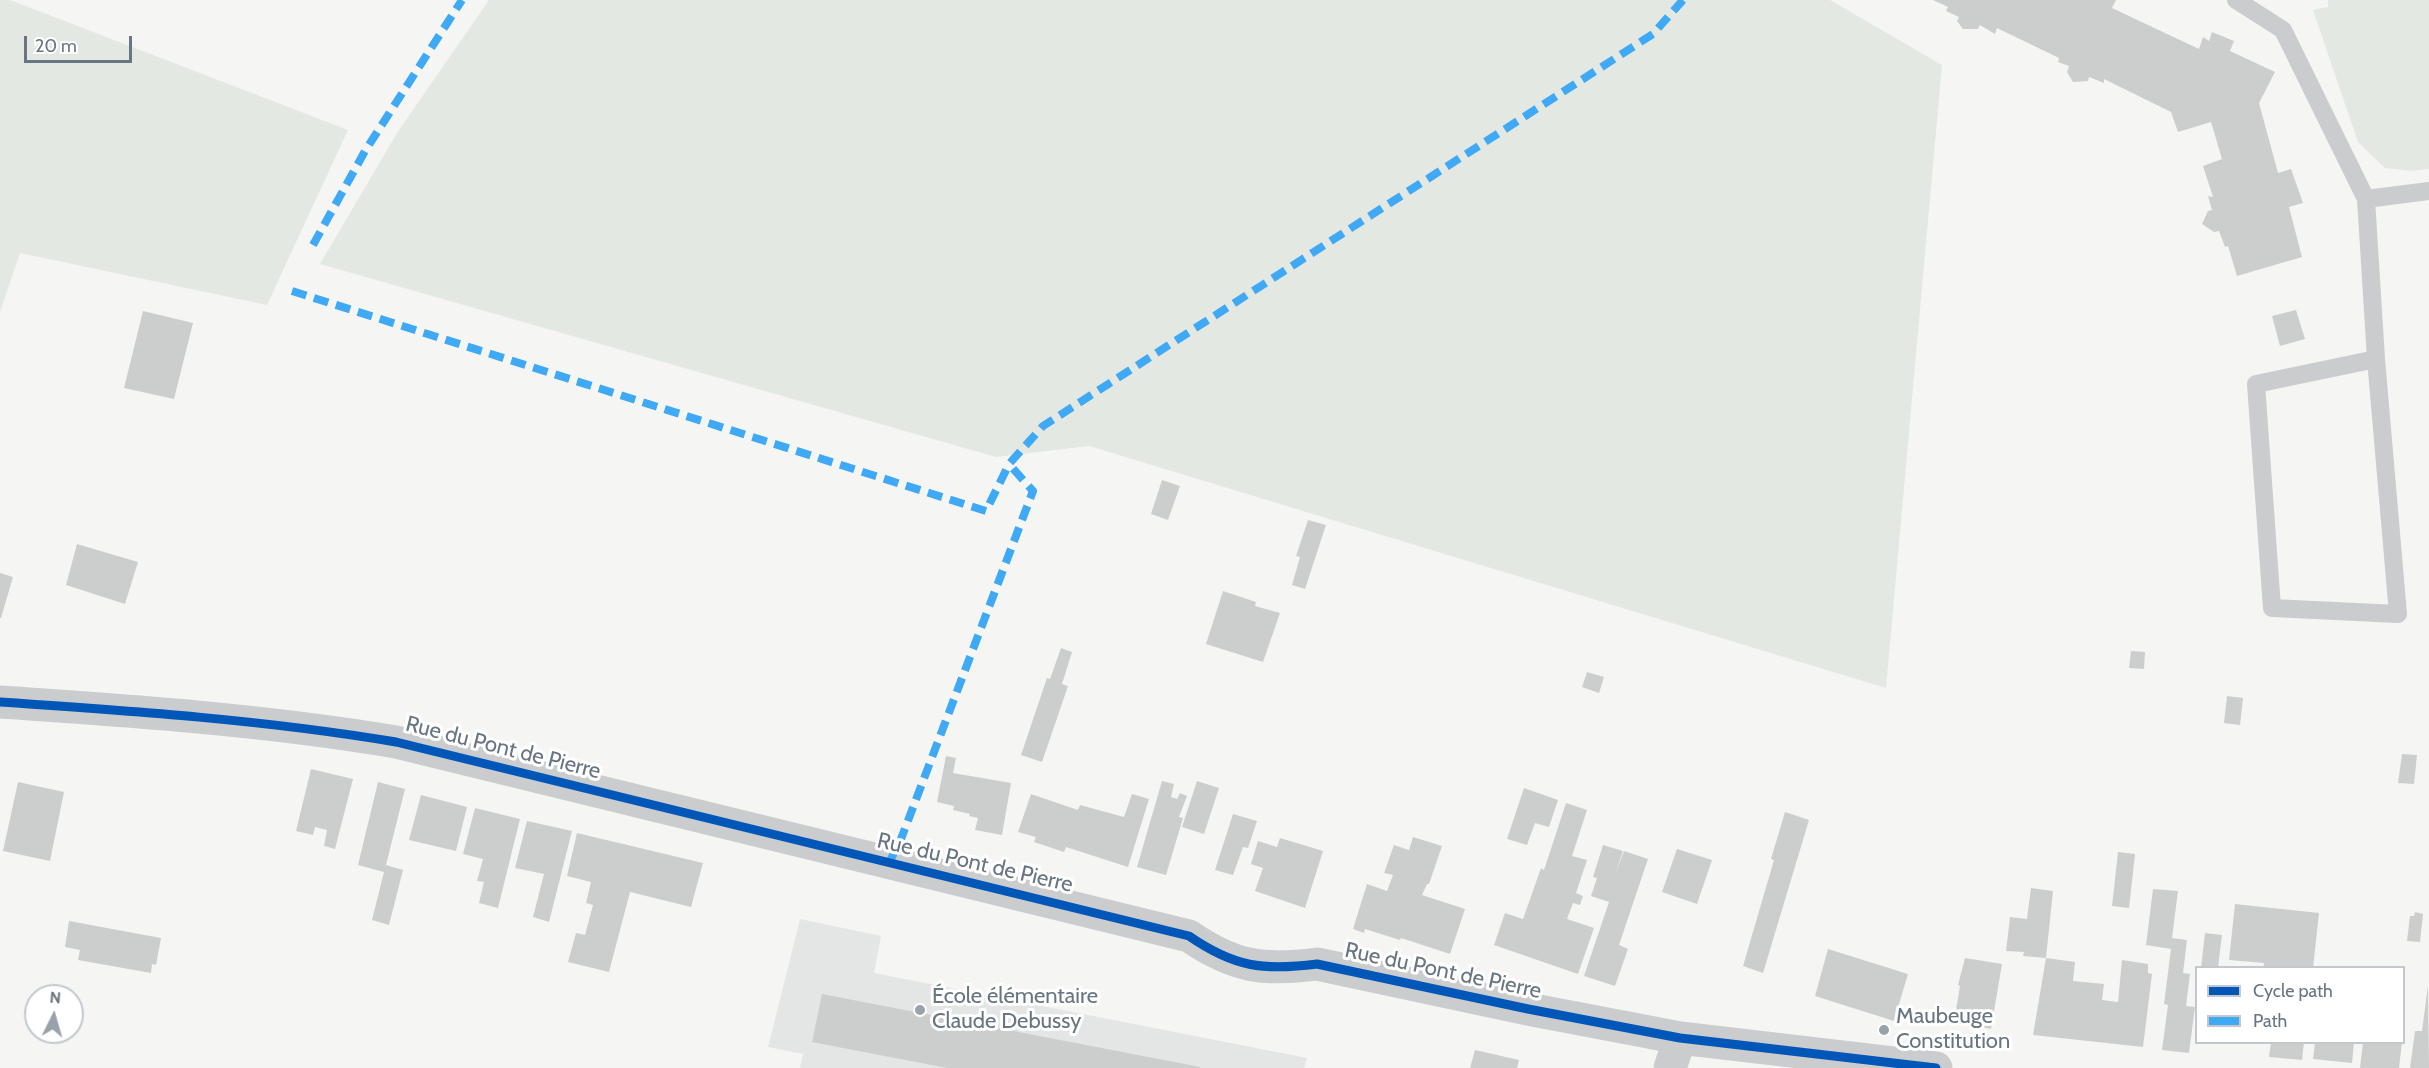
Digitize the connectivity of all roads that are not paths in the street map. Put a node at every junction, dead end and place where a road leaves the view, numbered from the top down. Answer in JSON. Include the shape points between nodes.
{"nodes":[{"id":1,"x":2236,"y":0,"type":"edge"},
{"id":2,"x":2429,"y":190,"type":"edge"},
{"id":3,"x":2366,"y":199,"type":"junction"},
{"id":4,"x":2376,"y":358,"type":"junction"},
{"id":5,"x":0,"y":702,"type":"edge"},
{"id":6,"x":1680,"y":1038,"type":"junction"},
{"id":7,"x":1670,"y":1068,"type":"edge"},
{"id":8,"x":1936,"y":1068,"type":"edge"}],
"edges":[{"from":1,"to":3,"type":"lane","via":[[2283,30]]},
{"from":2,"to":3,"type":"lane"},
{"from":3,"to":4,"type":"lane"},
{"from":4,"to":4,"type":"lane","via":[[2398,614],[2272,608],[2256,384]]},
{"from":5,"to":6,"type":"street","name":"Rue du Pont de Pierre","via":[[158,712],[306,727],[396,742],[1189,936],[1214,953],[1250,966],[1286,968],[1317,964]]},
{"from":6,"to":7,"type":"street"},
{"from":6,"to":8,"type":"street","name":"Rue du Pont de Pierre"}]}
